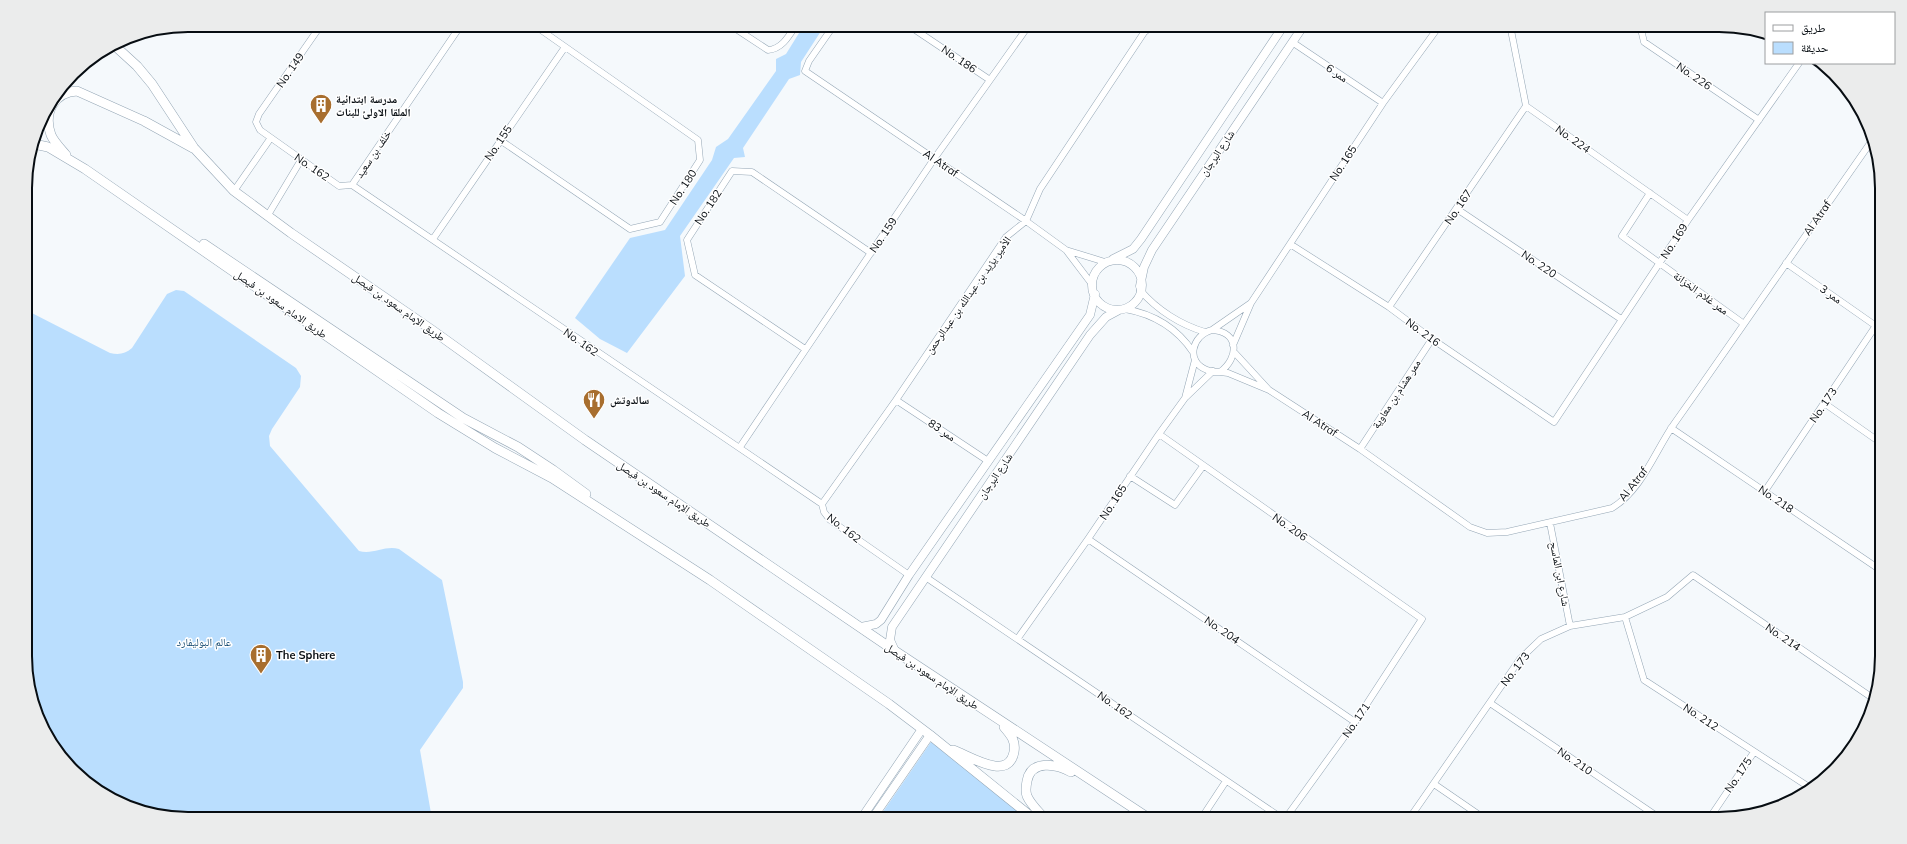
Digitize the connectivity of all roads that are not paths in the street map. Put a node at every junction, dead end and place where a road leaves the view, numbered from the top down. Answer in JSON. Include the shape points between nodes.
{"nodes":[{"id":1,"x":316,"y":32,"type":"edge"},
{"id":2,"x":456,"y":32,"type":"edge"},
{"id":3,"x":544,"y":32,"type":"edge"},
{"id":4,"x":741,"y":32,"type":"edge"},
{"id":5,"x":792,"y":32,"type":"edge"},
{"id":6,"x":829,"y":32,"type":"edge"},
{"id":7,"x":918,"y":32,"type":"edge"},
{"id":8,"x":1024,"y":32,"type":"edge"},
{"id":9,"x":1144,"y":32,"type":"edge"},
{"id":10,"x":1279,"y":32,"type":"edge"},
{"id":11,"x":1299,"y":32,"type":"edge"},
{"id":12,"x":1435,"y":32,"type":"edge"},
{"id":13,"x":1511,"y":32,"type":"edge"},
{"id":14,"x":1642,"y":32,"type":"edge"},
{"id":15,"x":1292,"y":42,"type":"junction"},
{"id":16,"x":564,"y":47,"type":"junction"},
{"id":17,"x":118,"y":49,"type":"edge"},
{"id":18,"x":1798,"y":64,"type":"edge"},
{"id":19,"x":990,"y":80,"type":"junction"},
{"id":20,"x":63,"y":94,"type":"edge"},
{"id":21,"x":1383,"y":103,"type":"junction"},
{"id":22,"x":1526,"y":106,"type":"junction"},
{"id":23,"x":259,"y":114,"type":"joint"},
{"id":24,"x":50,"y":115,"type":"edge"},
{"id":25,"x":1759,"y":120,"type":"junction"},
{"id":26,"x":270,"y":139,"type":"junction"},
{"id":27,"x":500,"y":140,"type":"junction"},
{"id":28,"x":1869,"y":144,"type":"edge"},
{"id":29,"x":38,"y":145,"type":"edge"},
{"id":30,"x":194,"y":148,"type":"junction"},
{"id":31,"x":69,"y":159,"type":"junction"},
{"id":32,"x":934,"y":159,"type":"junction"},
{"id":33,"x":301,"y":160,"type":"junction"},
{"id":34,"x":352,"y":185,"type":"junction"},
{"id":35,"x":234,"y":191,"type":"junction"},
{"id":36,"x":1650,"y":193,"type":"junction"},
{"id":37,"x":1457,"y":209,"type":"junction"},
{"id":38,"x":268,"y":215,"type":"junction"},
{"id":39,"x":1688,"y":220,"type":"junction"},
{"id":40,"x":1026,"y":221,"type":"junction"},
{"id":41,"x":166,"y":225,"type":"junction"},
{"id":42,"x":433,"y":239,"type":"junction"},
{"id":43,"x":1290,"y":244,"type":"junction"},
{"id":44,"x":1066,"y":250,"type":"junction"},
{"id":45,"x":871,"y":253,"type":"junction"},
{"id":46,"x":1109,"y":261,"type":"junction"},
{"id":47,"x":1660,"y":263,"type":"junction"},
{"id":48,"x":1786,"y":263,"type":"junction"},
{"id":49,"x":1091,"y":283,"type":"junction"},
{"id":50,"x":1140,"y":288,"type":"junction"},
{"id":51,"x":1095,"y":294,"type":"junction"},
{"id":52,"x":1251,"y":304,"type":"junction"},
{"id":53,"x":1389,"y":307,"type":"junction"},
{"id":54,"x":1122,"y":309,"type":"junction"},
{"id":55,"x":1621,"y":319,"type":"junction"},
{"id":56,"x":1744,"y":324,"type":"junction"},
{"id":57,"x":1875,"y":325,"type":"edge"},
{"id":58,"x":1875,"y":327,"type":"edge"},
{"id":59,"x":1212,"y":330,"type":"junction"},
{"id":60,"x":1205,"y":332,"type":"junction"},
{"id":61,"x":1432,"y":339,"type":"junction"},
{"id":62,"x":1233,"y":345,"type":"junction"},
{"id":63,"x":805,"y":349,"type":"junction"},
{"id":64,"x":1194,"y":352,"type":"junction"},
{"id":65,"x":1234,"y":352,"type":"junction"},
{"id":66,"x":1195,"y":360,"type":"junction"},
{"id":67,"x":1217,"y":372,"type":"junction"},
{"id":68,"x":1269,"y":390,"type":"junction"},
{"id":69,"x":1185,"y":398,"type":"junction"},
{"id":70,"x":896,"y":400,"type":"junction"},
{"id":71,"x":1824,"y":403,"type":"junction"},
{"id":72,"x":1554,"y":422,"type":"joint"},
{"id":73,"x":1671,"y":428,"type":"junction"},
{"id":74,"x":1159,"y":434,"type":"junction"},
{"id":75,"x":1875,"y":438,"type":"edge"},
{"id":76,"x":740,"y":447,"type":"junction"},
{"id":77,"x":1360,"y":449,"type":"junction"},
{"id":78,"x":988,"y":461,"type":"junction"},
{"id":79,"x":1203,"y":466,"type":"junction"},
{"id":80,"x":1130,"y":476,"type":"junction"},
{"id":81,"x":1765,"y":491,"type":"junction"},
{"id":82,"x":822,"y":504,"type":"junction"},
{"id":83,"x":614,"y":518,"type":"junction"},
{"id":84,"x":1550,"y":523,"type":"junction"},
{"id":85,"x":1088,"y":539,"type":"junction"},
{"id":86,"x":1875,"y":566,"type":"edge"},
{"id":87,"x":909,"y":575,"type":"junction"},
{"id":88,"x":1693,"y":575,"type":"joint"},
{"id":89,"x":927,"y":578,"type":"junction"},
{"id":90,"x":1625,"y":617,"type":"junction"},
{"id":91,"x":1422,"y":620,"type":"joint"},
{"id":92,"x":1570,"y":626,"type":"junction"},
{"id":93,"x":861,"y":627,"type":"junction"},
{"id":94,"x":1018,"y":638,"type":"junction"},
{"id":95,"x":895,"y":651,"type":"junction"},
{"id":96,"x":1870,"y":696,"type":"edge"},
{"id":97,"x":1490,"y":703,"type":"junction"},
{"id":98,"x":996,"y":718,"type":"junction"},
{"id":99,"x":1355,"y":722,"type":"junction"},
{"id":100,"x":922,"y":729,"type":"junction"},
{"id":101,"x":930,"y":735,"type":"junction"},
{"id":102,"x":946,"y":748,"type":"junction"},
{"id":103,"x":1754,"y":752,"type":"junction"},
{"id":104,"x":1226,"y":781,"type":"junction"},
{"id":105,"x":1434,"y":784,"type":"junction"},
{"id":106,"x":1807,"y":786,"type":"edge"},
{"id":107,"x":1106,"y":790,"type":"junction"},
{"id":108,"x":866,"y":812,"type":"edge"},
{"id":109,"x":877,"y":812,"type":"edge"},
{"id":110,"x":1025,"y":812,"type":"edge"},
{"id":111,"x":1038,"y":812,"type":"edge"},
{"id":112,"x":1139,"y":812,"type":"edge"},
{"id":113,"x":1206,"y":812,"type":"edge"},
{"id":114,"x":1273,"y":812,"type":"edge"},
{"id":115,"x":1289,"y":812,"type":"edge"},
{"id":116,"x":1415,"y":812,"type":"edge"},
{"id":117,"x":1475,"y":812,"type":"edge"},
{"id":118,"x":1651,"y":812,"type":"edge"},
{"id":119,"x":1714,"y":812,"type":"edge"}],
"edges":[{"from":1,"to":23,"type":"street","name":"No. 149"},
{"from":2,"to":34,"type":"street","name":"خلف بن سعيد"},
{"from":3,"to":16,"type":"street","name":"No. 180"},
{"from":4,"to":5,"type":"street","via":[[768,50],[775,49]]},
{"from":6,"to":32,"type":"street","name":"Al Atraf","via":[[804,71]]},
{"from":7,"to":19,"type":"street","name":"No. 186"},
{"from":8,"to":19,"type":"street","name":"No. 159"},
{"from":9,"to":40,"type":"street","name":"الأمير يزيد بن عبدالله بن عبدالرحمن","via":[[1040,189]]},
{"from":10,"to":46,"type":"street","name":"شارع البرجان","via":[[1141,239],[1133,249]]},
{"from":11,"to":15,"type":"street","name":"شارع البرجان"},
{"from":12,"to":21,"type":"street","name":"No. 165"},
{"from":13,"to":22,"type":"street"},
{"from":14,"to":25,"type":"street","name":"No. 226","via":[[1644,42]]},
{"from":15,"to":21,"type":"street","name":"ممر 6"},
{"from":15,"to":50,"type":"street","name":"شارع البرجان","via":[[1152,250],[1144,268]]},
{"from":16,"to":27,"type":"street","name":"No. 155"},
{"from":16,"to":27,"type":"street","name":"No. 180","via":[[698,140],[700,160],[660,222],[630,229]]},
{"from":17,"to":30,"type":"main road","via":[[152,84]]},
{"from":18,"to":25,"type":"street","name":"No. 169"},
{"from":19,"to":32,"type":"street","name":"No. 159"},
{"from":20,"to":30,"type":"main road","via":[[77,91],[144,121]]},
{"from":21,"to":43,"type":"street","name":"No. 165"},
{"from":22,"to":36,"type":"street","name":"No. 224"},
{"from":22,"to":37,"type":"street","name":"No. 167"},
{"from":23,"to":26,"type":"street","name":"No. 162","via":[[256,122]]},
{"from":24,"to":31,"type":"main road","via":[[49,122],[54,139]]},
{"from":25,"to":39,"type":"street","name":"No. 169"},
{"from":26,"to":33,"type":"street","name":"No. 162"},
{"from":26,"to":35,"type":"street"},
{"from":27,"to":42,"type":"street","name":"No. 155"},
{"from":28,"to":48,"type":"street","name":"Al Atraf"},
{"from":29,"to":31,"type":"main road","via":[[48,147]]},
{"from":30,"to":35,"type":"main road","name":"طريق الإمام سعود بن فيصل"},
{"from":31,"to":41,"type":"main road","name":"طريق الامام سعود بن فيصل"},
{"from":32,"to":40,"type":"street","name":"Al Atraf"},
{"from":32,"to":45,"type":"street","name":"No. 159"},
{"from":33,"to":34,"type":"street","name":"No. 162","via":[[339,186]]},
{"from":33,"to":38,"type":"street"},
{"from":34,"to":42,"type":"street","name":"No. 162"},
{"from":35,"to":38,"type":"main road","name":"طريق الإمام سعود بن فيصل"},
{"from":36,"to":39,"type":"street","name":"No. 224"},
{"from":36,"to":47,"type":"street","name":"ممر غلام الخزانة","via":[[1622,236]]},
{"from":37,"to":53,"type":"street","name":"No. 167"},
{"from":37,"to":55,"type":"street","name":"No. 220"},
{"from":38,"to":93,"type":"main road","name":"طريق الإمام سعود بن فيصل","via":[[585,440]]},
{"from":39,"to":47,"type":"street","name":"No. 169"},
{"from":40,"to":44,"type":"street","name":"Al Atraf"},
{"from":40,"to":70,"type":"street","name":"الأمير يزيد بن عبدالله بن عبدالرحمن","via":[[1006,237]]},
{"from":41,"to":83,"type":"main road","name":"طريق الامام سعود بن فيصل","via":[[418,400],[495,448],[552,478]]},
{"from":41,"to":83,"type":"main road","via":[[188,234],[224,257],[463,418],[553,470]]},
{"from":42,"to":76,"type":"street","name":"No. 162","via":[[613,364]]},
{"from":43,"to":52,"type":"street","name":"No. 165"},
{"from":43,"to":53,"type":"street","name":"No. 216"},
{"from":44,"to":46,"type":"street"},
{"from":44,"to":49,"type":"street"},
{"from":45,"to":63,"type":"street","name":"No. 159"},
{"from":45,"to":63,"type":"street","name":"No. 182","via":[[752,172],[732,171],[687,240],[695,275]]},
{"from":46,"to":49,"type":"street","name":"شارع البرجان","via":[[1093,274]]},
{"from":46,"to":50,"type":"street","via":[[1125,262],[1133,266],[1138,272]]},
{"from":47,"to":55,"type":"street","name":"No. 169"},
{"from":47,"to":56,"type":"street","name":"ممر غلام الخزانة"},
{"from":48,"to":56,"type":"street","name":"Al Atraf"},
{"from":48,"to":57,"type":"street","name":"ممر 3"},
{"from":49,"to":51,"type":"street"},
{"from":50,"to":54,"type":"street","name":"شارع البرجان","via":[[1140,295],[1136,301]]},
{"from":50,"to":60,"type":"street","via":[[1153,303],[1187,327]]},
{"from":51,"to":54,"type":"street","via":[[1105,307]]},
{"from":51,"to":78,"type":"street","name":"شارع البرجان","via":[[1090,315]]},
{"from":52,"to":59,"type":"street"},
{"from":52,"to":62,"type":"street"},
{"from":53,"to":61,"type":"street","name":"No. 216"},
{"from":54,"to":64,"type":"street","via":[[1146,313],[1181,335]]},
{"from":54,"to":89,"type":"street","name":"شارع البرجان","via":[[1106,317],[1090,335]]},
{"from":55,"to":72,"type":"street","name":"No. 169"},
{"from":56,"to":73,"type":"street","name":"Al Atraf"},
{"from":58,"to":71,"type":"street","name":"No. 173"},
{"from":59,"to":60,"type":"street"},
{"from":59,"to":62,"type":"street","via":[[1225,334]]},
{"from":60,"to":64,"type":"street","via":[[1195,342]]},
{"from":61,"to":72,"type":"street","name":"No. 216"},
{"from":61,"to":77,"type":"street","name":"ممر هشام بن معاوية"},
{"from":62,"to":65,"type":"street"},
{"from":63,"to":76,"type":"street","name":"No. 159"},
{"from":64,"to":66,"type":"street"},
{"from":65,"to":67,"type":"street","via":[[1230,363]]},
{"from":65,"to":68,"type":"street","name":"Al Atraf"},
{"from":66,"to":67,"type":"street","via":[[1201,367]]},
{"from":66,"to":69,"type":"street","name":"No. 165"},
{"from":67,"to":68,"type":"street","name":"Al Atraf","via":[[1228,373]]},
{"from":67,"to":69,"type":"street"},
{"from":68,"to":77,"type":"street","name":"Al Atraf"},
{"from":69,"to":74,"type":"street","name":"No. 165"},
{"from":70,"to":78,"type":"street","name":"ممر 83"},
{"from":70,"to":82,"type":"street","name":"الأمير يزيد بن عبدالله بن عبدالرحمن"},
{"from":71,"to":75,"type":"street"},
{"from":71,"to":81,"type":"street","name":"No. 173"},
{"from":73,"to":81,"type":"street","name":"No. 218"},
{"from":73,"to":84,"type":"street","name":"Al Atraf","via":[[1639,480],[1622,502],[1612,508]]},
{"from":74,"to":79,"type":"street","name":"No. 206"},
{"from":74,"to":80,"type":"street","name":"No. 165"},
{"from":76,"to":82,"type":"street","name":"No. 162"},
{"from":77,"to":84,"type":"street","name":"Al Atraf","via":[[1470,527],[1487,533]]},
{"from":78,"to":87,"type":"street","name":"شارع البرجان"},
{"from":79,"to":80,"type":"street","via":[[1175,505]]},
{"from":79,"to":91,"type":"street","name":"No. 206"},
{"from":80,"to":85,"type":"street","name":"No. 165"},
{"from":81,"to":86,"type":"street","name":"No. 218"},
{"from":82,"to":87,"type":"street","name":"No. 162","via":[[830,520]]},
{"from":83,"to":100,"type":"main road","via":[[710,580]]},
{"from":84,"to":92,"type":"street","name":"شارع ابن الماسح"},
{"from":85,"to":94,"type":"street","name":"No. 165"},
{"from":85,"to":99,"type":"street","name":"No. 204"},
{"from":87,"to":93,"type":"street","name":"شارع البرجان","via":[[881,620],[876,624]]},
{"from":88,"to":90,"type":"street","name":"No. 173","via":[[1668,597]]},
{"from":88,"to":96,"type":"street","name":"No. 214"},
{"from":89,"to":94,"type":"street","name":"No. 162"},
{"from":89,"to":95,"type":"street","name":"شارع البرجان","via":[[892,627],[890,640]]},
{"from":90,"to":92,"type":"street","name":"No. 173"},
{"from":90,"to":103,"type":"street","name":"No. 212","via":[[1644,680]]},
{"from":91,"to":99,"type":"street","name":"No. 171"},
{"from":92,"to":97,"type":"street","name":"No. 173","via":[[1542,639],[1520,659]]},
{"from":93,"to":95,"type":"main road","name":"طريق الإمام سعود بن فيصل"},
{"from":94,"to":104,"type":"street","name":"No. 162"},
{"from":95,"to":98,"type":"main road","name":"طريق الإمام سعود بن فيصل"},
{"from":97,"to":105,"type":"street","name":"No. 173"},
{"from":97,"to":118,"type":"street","name":"No. 210"},
{"from":98,"to":102,"type":"main road","via":[[1014,742],[1012,759],[1007,765],[987,765]]},
{"from":98,"to":107,"type":"main road","name":"طريق الإمام سعود بن فيصل"},
{"from":99,"to":115,"type":"street","name":"No. 171"},
{"from":100,"to":101,"type":"main road"},
{"from":100,"to":108,"type":"street"},
{"from":101,"to":102,"type":"main road"},
{"from":101,"to":109,"type":"street"},
{"from":102,"to":110,"type":"main road"},
{"from":103,"to":106,"type":"street","name":"No. 212"},
{"from":103,"to":119,"type":"street","name":"No. 175"},
{"from":104,"to":113,"type":"street"},
{"from":104,"to":114,"type":"street","name":"No. 162"},
{"from":105,"to":116,"type":"street","name":"No. 173"},
{"from":105,"to":117,"type":"street"},
{"from":107,"to":111,"type":"main road","via":[[1054,765],[1045,765],[1036,768],[1027,778],[1026,789],[1031,803]]},
{"from":107,"to":112,"type":"main road","name":"طريق الإمام سعود بن فيصل"}]}
